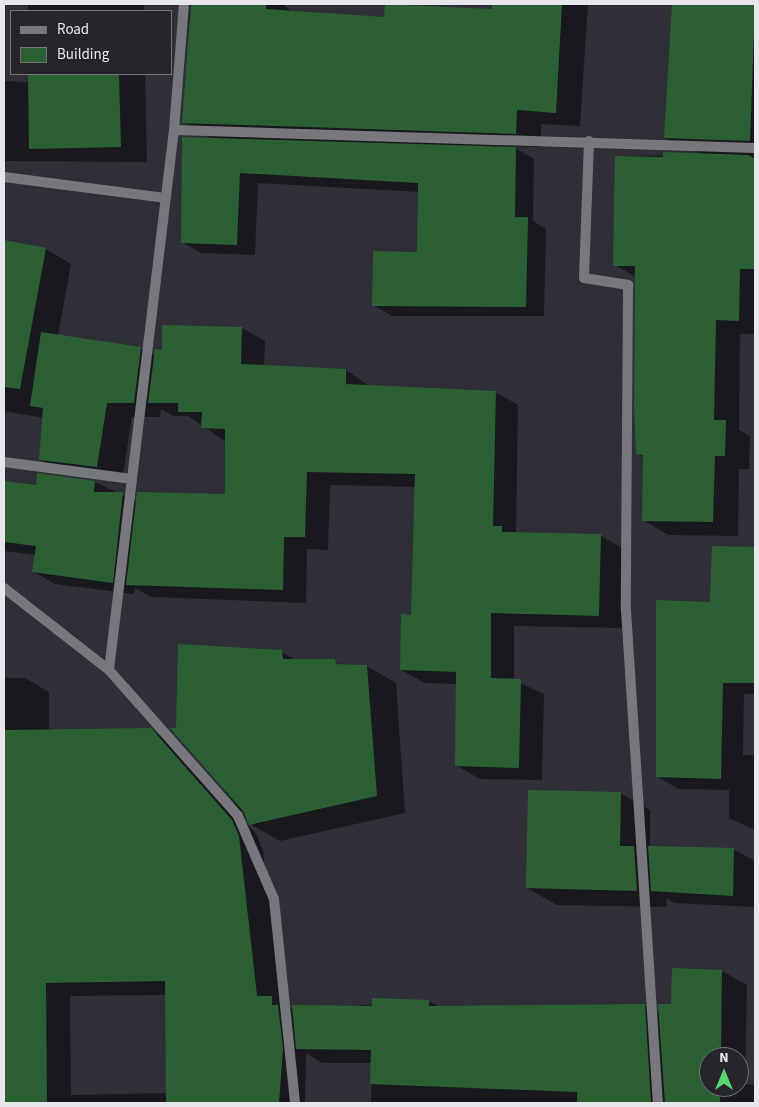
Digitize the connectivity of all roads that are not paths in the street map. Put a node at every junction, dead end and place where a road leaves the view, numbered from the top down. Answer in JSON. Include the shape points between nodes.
{"nodes":[{"id":1,"x":184,"y":4,"type":"edge"},
{"id":2,"x":174,"y":130,"type":"junction"},
{"id":3,"x":588,"y":141,"type":"junction"},
{"id":4,"x":755,"y":148,"type":"edge"},
{"id":5,"x":4,"y":176,"type":"edge"},
{"id":6,"x":165,"y":198,"type":"junction"},
{"id":7,"x":4,"y":462,"type":"edge"},
{"id":8,"x":132,"y":479,"type":"junction"},
{"id":9,"x":4,"y":588,"type":"edge"},
{"id":10,"x":109,"y":670,"type":"junction"},
{"id":11,"x":295,"y":1103,"type":"edge"},
{"id":12,"x":658,"y":1103,"type":"edge"}],
"edges":[{"from":1,"to":2,"type":"street"},
{"from":2,"to":3,"type":"street"},
{"from":2,"to":6,"type":"street"},
{"from":3,"to":4,"type":"street"},
{"from":3,"to":12,"type":"street","via":[[584,278],[628,285],[626,610]]},
{"from":5,"to":6,"type":"street"},
{"from":6,"to":8,"type":"street"},
{"from":7,"to":8,"type":"street"},
{"from":8,"to":10,"type":"street"},
{"from":9,"to":10,"type":"street"},
{"from":10,"to":11,"type":"street","via":[[238,816],[274,899]]}]}
